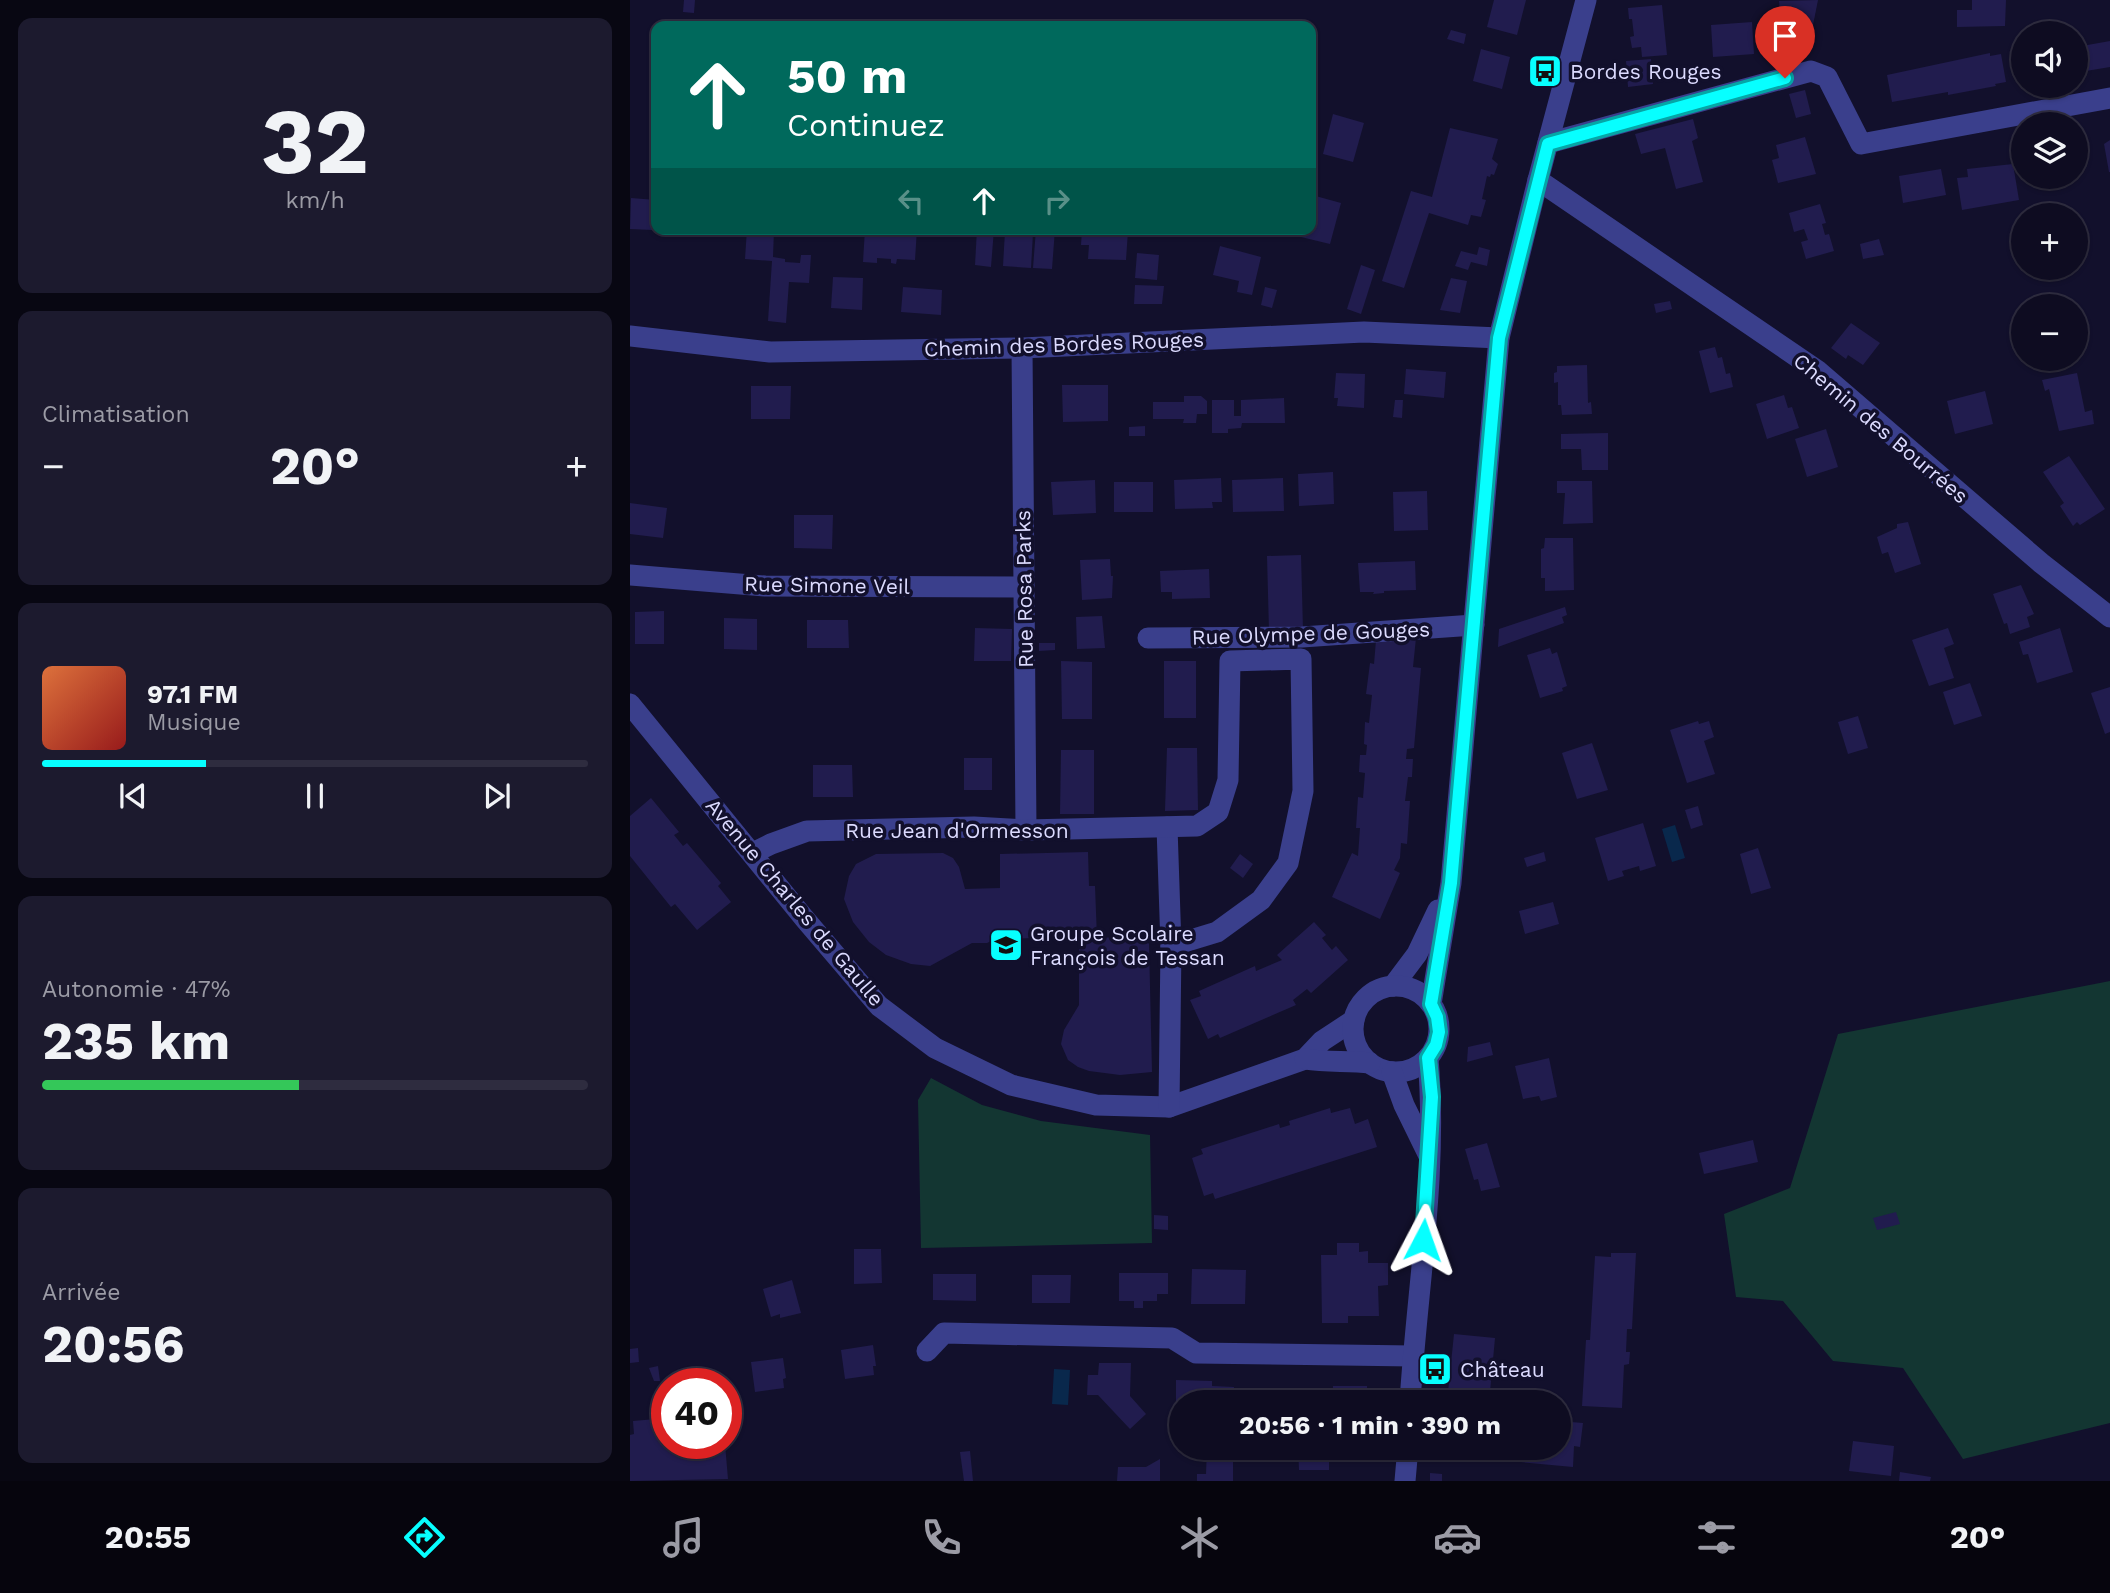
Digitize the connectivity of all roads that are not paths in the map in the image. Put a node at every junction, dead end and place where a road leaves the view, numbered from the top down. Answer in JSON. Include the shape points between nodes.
{"nodes":[{"id":1,"x":1586,"y":0,"type":"edge"},
{"id":2,"x":2110,"y":98,"type":"edge"},
{"id":3,"x":1548,"y":144,"type":"junction"},
{"id":4,"x":1538,"y":180,"type":"junction"},
{"id":5,"x":630,"y":336,"type":"edge"},
{"id":6,"x":1499,"y":338,"type":"junction"},
{"id":7,"x":1022,"y":348,"type":"junction"},
{"id":8,"x":630,"y":575,"type":"edge"},
{"id":9,"x":1024,"y":587,"type":"junction"},
{"id":10,"x":2110,"y":617,"type":"edge"},
{"id":11,"x":1474,"y":625,"type":"junction"},
{"id":12,"x":1148,"y":638,"type":"dead end"},
{"id":13,"x":630,"y":704,"type":"edge"},
{"id":14,"x":1218,"y":812,"type":"joint"},
{"id":15,"x":1167,"y":827,"type":"junction"},
{"id":16,"x":1026,"y":830,"type":"junction"},
{"id":17,"x":753,"y":853,"type":"junction"},
{"id":18,"x":1451,"y":883,"type":"junction"},
{"id":19,"x":1171,"y":946,"type":"junction"},
{"id":20,"x":1393,"y":986,"type":"junction"},
{"id":21,"x":1431,"y":1004,"type":"junction"},
{"id":22,"x":1354,"y":1020,"type":"junction"},
{"id":23,"x":1428,"y":1058,"type":"junction"},
{"id":24,"x":1305,"y":1059,"type":"junction"},
{"id":25,"x":1370,"y":1063,"type":"junction"},
{"id":26,"x":1392,"y":1072,"type":"junction"},
{"id":27,"x":1169,"y":1107,"type":"junction"},
{"id":28,"x":1429,"y":1156,"type":"junction"},
{"id":29,"x":927,"y":1351,"type":"dead end"},
{"id":30,"x":1413,"y":1356,"type":"junction"},
{"id":31,"x":1411,"y":1390,"type":"edge"},
{"id":32,"x":1407,"y":1460,"type":"edge"},
{"id":33,"x":1405,"y":1481,"type":"edge"}],
"edges":[{"from":1,"to":3,"type":"street"},
{"from":2,"to":3,"type":"street","via":[[1861,144],[1827,77],[1811,71]]},
{"from":3,"to":4,"type":"street"},
{"from":4,"to":6,"type":"street"},
{"from":4,"to":10,"type":"street","name":"Chemin des Bourrées","via":[[1818,371],[2041,564]]},
{"from":5,"to":7,"type":"street","name":"Chemin des Bordes Rouges","via":[[770,352]]},
{"from":6,"to":7,"type":"street","name":"Chemin des Bordes Rouges","via":[[1364,332]]},
{"from":6,"to":11,"type":"street"},
{"from":7,"to":9,"type":"street","name":"Rue Rosa Parks"},
{"from":8,"to":9,"type":"street","name":"Rue Simone Veil","via":[[765,586]]},
{"from":9,"to":16,"type":"street","name":"Rue Rosa Parks"},
{"from":11,"to":12,"type":"street","name":"Rue Olympe de Gouges","via":[[1302,636]]},
{"from":11,"to":18,"type":"street"},
{"from":13,"to":17,"type":"street","name":"Avenue Charles de Gaulle"},
{"from":14,"to":15,"type":"street","name":"Rue Jean d'Ormesson","via":[[1197,826]]},
{"from":14,"to":19,"type":"street","name":"Rue Olympe de Gouges","via":[[1228,780],[1230,661],[1301,659],[1303,791],[1288,863],[1262,900],[1217,932]]},
{"from":15,"to":16,"type":"street","name":"Rue Jean d'Ormesson"},
{"from":15,"to":19,"type":"street"},
{"from":16,"to":17,"type":"street","name":"Rue Jean d'Ormesson","via":[[807,831]]},
{"from":17,"to":27,"type":"street","name":"Avenue Charles de Gaulle","via":[[879,1006],[935,1048],[1011,1085],[1097,1105]]},
{"from":18,"to":20,"type":"street","via":[[1417,954]]},
{"from":18,"to":21,"type":"street"},
{"from":19,"to":27,"type":"street"},
{"from":20,"to":21,"type":"street","via":[[1415,990]]},
{"from":20,"to":22,"type":"street","via":[[1372,993]]},
{"from":21,"to":23,"type":"street","via":[[1439,1032]]},
{"from":22,"to":24,"type":"street","name":"Avenue Charles de Gaulle"},
{"from":22,"to":25,"type":"street","via":[[1356,1044]]},
{"from":23,"to":26,"type":"street","via":[[1418,1066]]},
{"from":23,"to":28,"type":"street","via":[[1432,1097]]},
{"from":24,"to":25,"type":"street","name":"Avenue Charles de Gaulle"},
{"from":24,"to":27,"type":"street","name":"Avenue Charles de Gaulle"},
{"from":25,"to":26,"type":"street"},
{"from":26,"to":28,"type":"street"},
{"from":28,"to":30,"type":"street"},
{"from":29,"to":30,"type":"street","via":[[944,1332],[1172,1338],[1196,1353]]},
{"from":30,"to":31,"type":"street"},
{"from":32,"to":33,"type":"street"}]}
